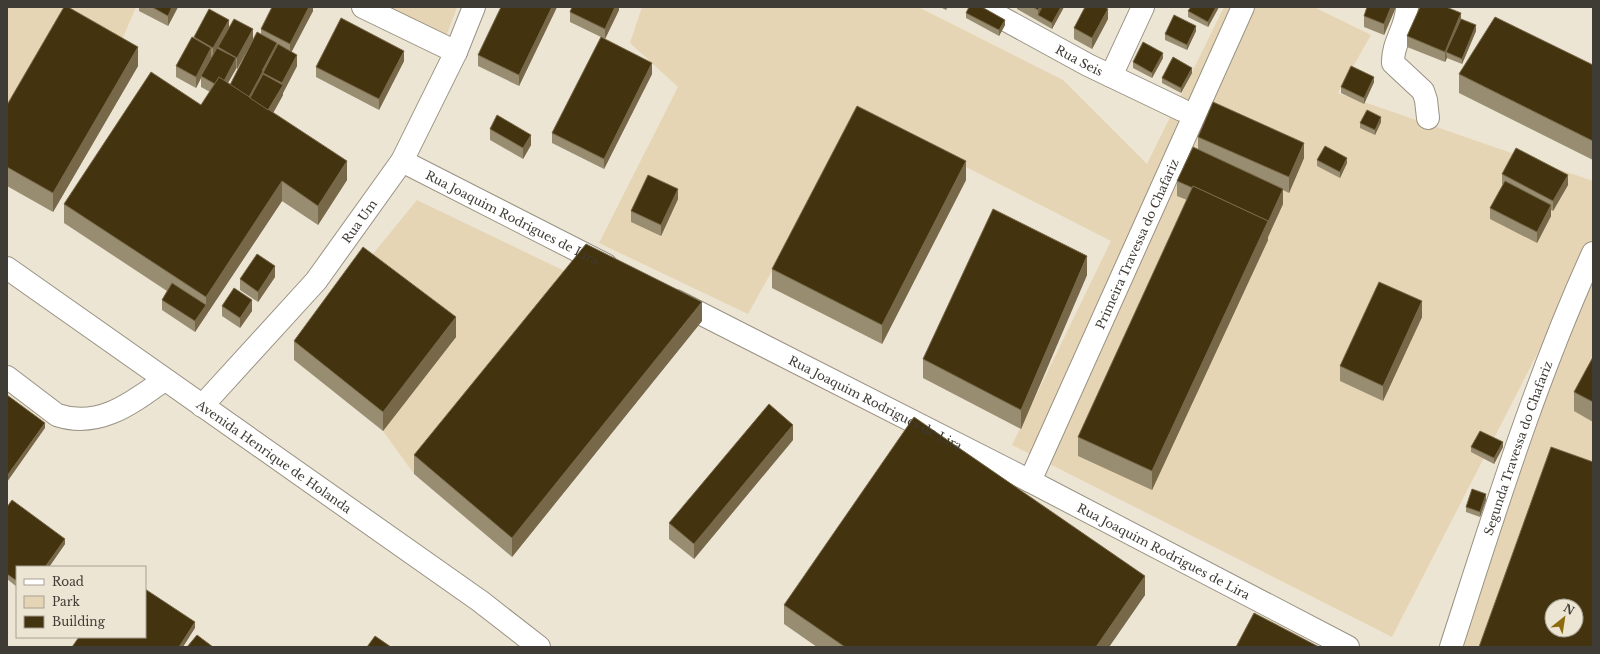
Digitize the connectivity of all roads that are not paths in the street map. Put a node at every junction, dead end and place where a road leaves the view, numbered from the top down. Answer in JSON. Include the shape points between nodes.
{"nodes":[{"id":1,"x":363,"y":7,"type":"edge"},
{"id":2,"x":474,"y":7,"type":"edge"},
{"id":3,"x":982,"y":7,"type":"edge"},
{"id":4,"x":1143,"y":7,"type":"edge"},
{"id":5,"x":1243,"y":7,"type":"edge"},
{"id":6,"x":1407,"y":7,"type":"edge"},
{"id":7,"x":456,"y":52,"type":"junction"},
{"id":8,"x":1111,"y":76,"type":"junction"},
{"id":9,"x":1182,"y":110,"type":"dead end"},
{"id":10,"x":1428,"y":118,"type":"dead end"},
{"id":11,"x":402,"y":161,"type":"junction"},
{"id":12,"x":1593,"y":253,"type":"edge"},
{"id":13,"x":7,"y":268,"type":"edge"},
{"id":14,"x":621,"y":273,"type":"edge"},
{"id":15,"x":656,"y":290,"type":"edge"},
{"id":16,"x":7,"y":377,"type":"edge"},
{"id":17,"x":164,"y":380,"type":"junction"},
{"id":18,"x":202,"y":406,"type":"junction"},
{"id":19,"x":1030,"y":481,"type":"junction"},
{"id":20,"x":539,"y":647,"type":"edge"},
{"id":21,"x":1348,"y":647,"type":"edge"},
{"id":22,"x":1451,"y":647,"type":"edge"}],
"edges":[{"from":1,"to":7,"type":"street"},
{"from":2,"to":7,"type":"street","name":"Rua Um"},
{"from":3,"to":8,"type":"street","name":"Rua Seis"},
{"from":4,"to":8,"type":"street","name":"Rua Seis"},
{"from":5,"to":19,"type":"street","name":"Primeira Travessa do Chafariz"},
{"from":6,"to":10,"type":"street","via":[[1407,14],[1394,48],[1393,63],[1425,95]]},
{"from":7,"to":11,"type":"street","name":"Rua Um"},
{"from":8,"to":9,"type":"street"},
{"from":11,"to":14,"type":"street","name":"Rua Joaquim Rodrigues de Lira"},
{"from":11,"to":18,"type":"street","name":"Rua Um","via":[[316,281]]},
{"from":12,"to":22,"type":"street","name":"Segunda Travessa do Chafariz","via":[[1524,422]]},
{"from":13,"to":17,"type":"street","name":"Avenida Henrique de Holanda"},
{"from":15,"to":19,"type":"street","name":"Rua Joaquim Rodrigues de Lira"},
{"from":16,"to":17,"type":"street","via":[[57,415],[80,420],[95,419],[134,402]]},
{"from":17,"to":18,"type":"street","name":"Avenida Henrique de Holanda"},
{"from":18,"to":20,"type":"street","name":"Avenida Henrique de Holanda","via":[[480,601]]},
{"from":19,"to":21,"type":"street","name":"Rua Joaquim Rodrigues de Lira"}]}
